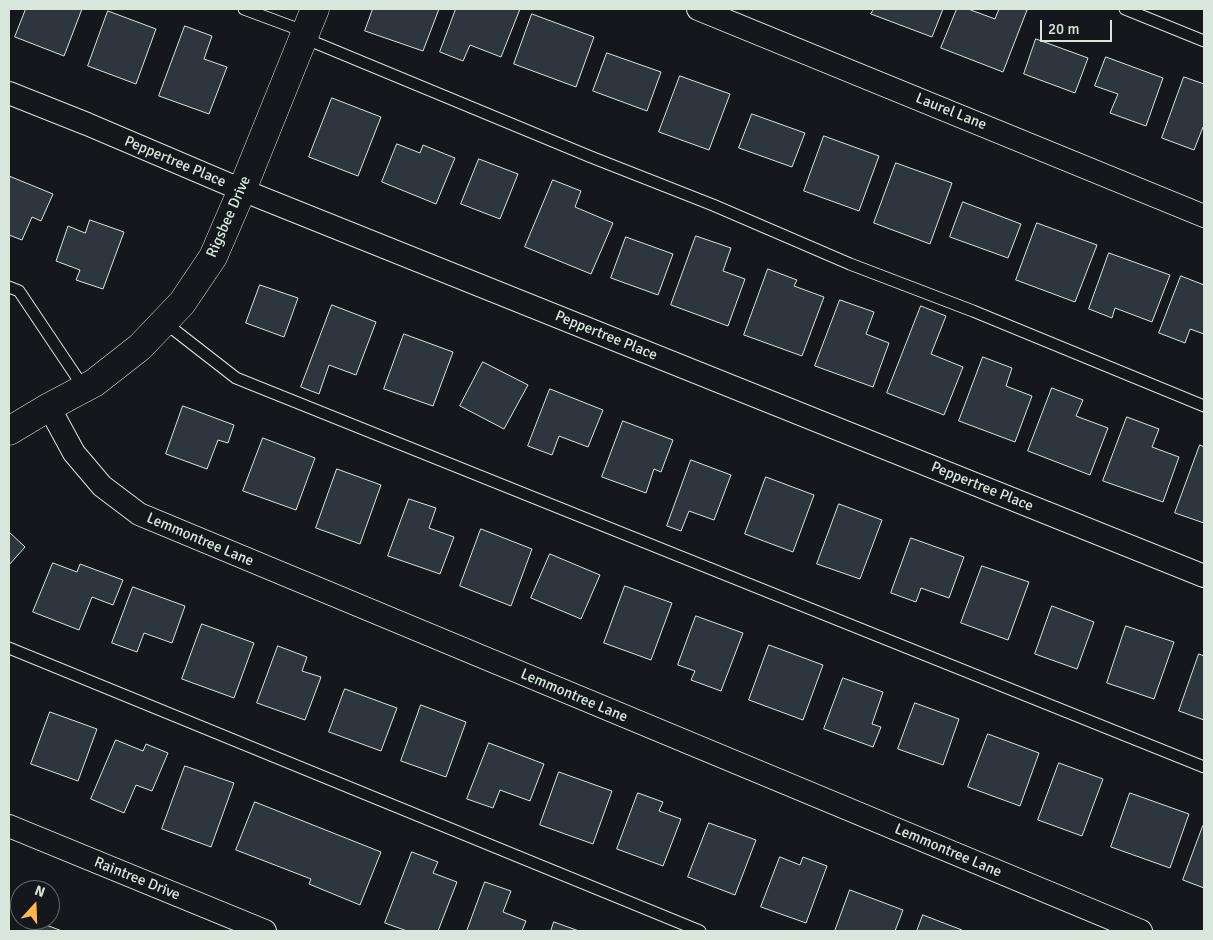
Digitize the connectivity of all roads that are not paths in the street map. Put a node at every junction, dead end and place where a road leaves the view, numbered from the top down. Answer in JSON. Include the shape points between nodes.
{"nodes":[{"id":1,"x":244,"y":9,"type":"edge"},
{"id":2,"x":698,"y":9,"type":"edge"},
{"id":3,"x":1125,"y":9,"type":"edge"},
{"id":4,"x":308,"y":26,"type":"edge"},
{"id":5,"x":1204,"y":41,"type":"edge"},
{"id":6,"x":9,"y":93,"type":"edge"},
{"id":7,"x":242,"y":190,"type":"junction"},
{"id":8,"x":1204,"y":216,"type":"edge"},
{"id":9,"x":9,"y":287,"type":"edge"},
{"id":10,"x":164,"y":322,"type":"junction"},
{"id":11,"x":84,"y":388,"type":"junction"},
{"id":12,"x":1204,"y":406,"type":"edge"},
{"id":13,"x":49,"y":407,"type":"junction"},
{"id":14,"x":9,"y":431,"type":"edge"},
{"id":15,"x":1204,"y":576,"type":"edge"},
{"id":16,"x":9,"y":648,"type":"edge"},
{"id":17,"x":1204,"y":767,"type":"edge"},
{"id":18,"x":9,"y":826,"type":"edge"},
{"id":19,"x":265,"y":931,"type":"edge"},
{"id":20,"x":700,"y":931,"type":"edge"},
{"id":21,"x":1141,"y":931,"type":"edge"}],
"edges":[{"from":1,"to":4,"type":"lane"},
{"from":2,"to":8,"type":"street","name":"Laurel Lane"},
{"from":3,"to":5,"type":"lane"},
{"from":4,"to":7,"type":"street","name":"Rigsbee Drive"},
{"from":4,"to":12,"type":"lane","via":[[591,156]]},
{"from":6,"to":7,"type":"street","name":"Peppertree Place"},
{"from":7,"to":10,"type":"street","name":"Rigsbee Drive","via":[[213,257],[182,303]]},
{"from":7,"to":15,"type":"street","name":"Peppertree Place"},
{"from":9,"to":11,"type":"lane","via":[[19,291]]},
{"from":10,"to":11,"type":"street","name":"Rigsbee Drive","via":[[140,347]]},
{"from":10,"to":17,"type":"lane","via":[[236,378]]},
{"from":11,"to":13,"type":"street","name":"Rigsbee Drive"},
{"from":13,"to":14,"type":"street","name":"Rigsbee Drive"},
{"from":13,"to":21,"type":"street","name":"Lemmontree Lane","via":[[74,453],[102,486],[139,514]]},
{"from":16,"to":20,"type":"lane"},
{"from":18,"to":19,"type":"street","name":"Raintree Drive"}]}
